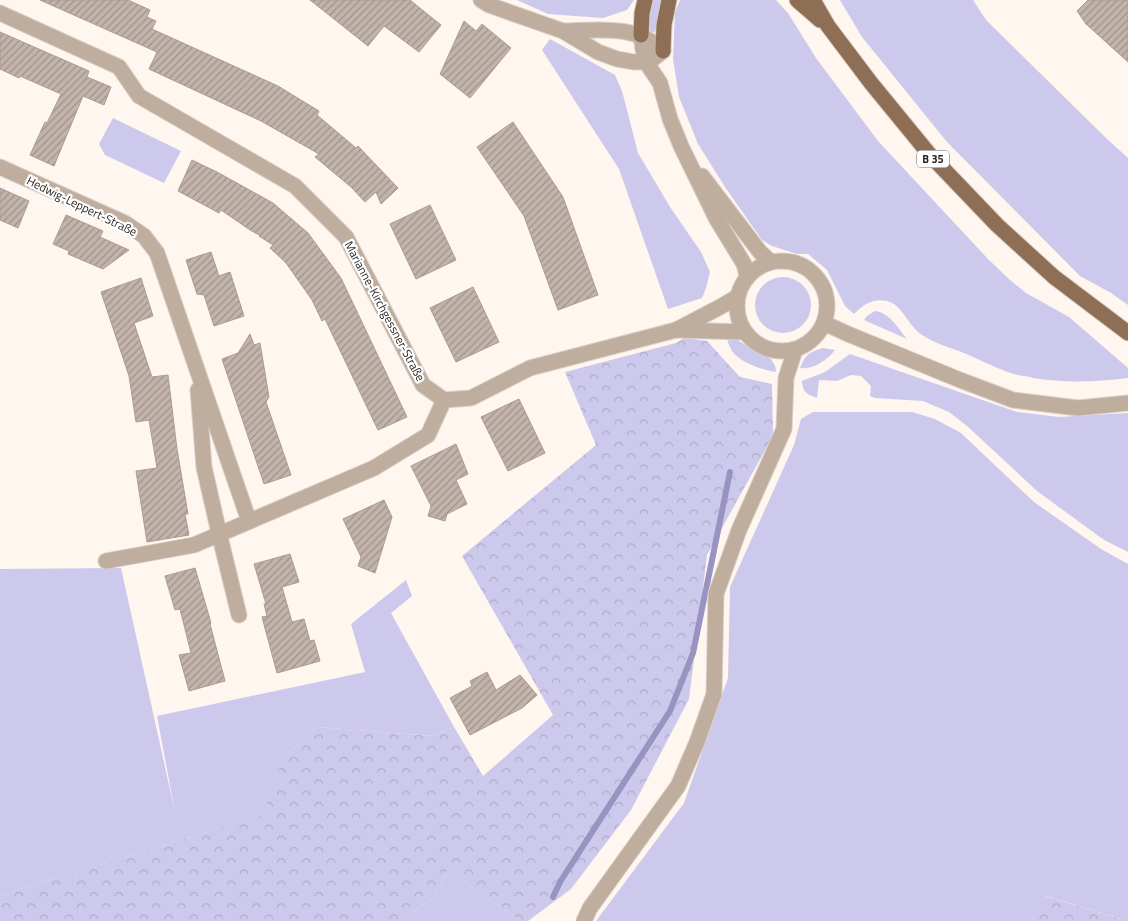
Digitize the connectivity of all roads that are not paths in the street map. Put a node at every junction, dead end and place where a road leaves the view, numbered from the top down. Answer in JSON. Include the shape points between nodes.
{"nodes":[{"id":1,"x":645,"y":0,"type":"edge"},
{"id":2,"x":670,"y":0,"type":"edge"},
{"id":3,"x":796,"y":0,"type":"edge"},
{"id":4,"x":813,"y":0,"type":"edge"},
{"id":5,"x":487,"y":2,"type":"edge"},
{"id":6,"x":0,"y":13,"type":"edge"},
{"id":7,"x":828,"y":26,"type":"junction"},
{"id":8,"x":564,"y":31,"type":"junction"},
{"id":9,"x":641,"y":36,"type":"junction"},
{"id":10,"x":664,"y":51,"type":"junction"},
{"id":11,"x":646,"y":62,"type":"junction"},
{"id":12,"x":660,"y":83,"type":"junction"},
{"id":13,"x":691,"y":166,"type":"junction"},
{"id":14,"x":0,"y":167,"type":"edge"},
{"id":15,"x":771,"y":262,"type":"junction"},
{"id":16,"x":747,"y":276,"type":"junction"},
{"id":17,"x":737,"y":296,"type":"junction"},
{"id":18,"x":824,"y":323,"type":"junction"},
{"id":19,"x":676,"y":330,"type":"junction"},
{"id":20,"x":744,"y":332,"type":"junction"},
{"id":21,"x":1128,"y":333,"type":"edge"},
{"id":22,"x":768,"y":350,"type":"junction"},
{"id":23,"x":796,"y":350,"type":"junction"},
{"id":24,"x":196,"y":366,"type":"junction"},
{"id":25,"x":786,"y":378,"type":"junction"},
{"id":26,"x":444,"y":400,"type":"junction"},
{"id":27,"x":1128,"y":402,"type":"edge"},
{"id":28,"x":249,"y":521,"type":"junction"},
{"id":29,"x":219,"y":533,"type":"junction"},
{"id":30,"x":106,"y":561,"type":"dead end"},
{"id":31,"x":239,"y":615,"type":"dead end"},
{"id":32,"x":584,"y":921,"type":"edge"}],
"edges":[{"from":1,"to":9,"type":"main road"},
{"from":2,"to":10,"type":"main road","via":[[664,25]]},
{"from":3,"to":7,"type":"main road","number":"B 35"},
{"from":4,"to":7,"type":"main road","number":"B 35"},
{"from":5,"to":8,"type":"street"},
{"from":6,"to":26,"type":"street","name":"Marianne-Kirchgessner-Straße","via":[[119,67],[139,96],[296,186],[346,237],[423,385]]},
{"from":7,"to":21,"type":"main road","number":"B 35","via":[[930,155],[997,225],[1054,277]]},
{"from":8,"to":9,"type":"street","via":[[614,29]]},
{"from":8,"to":11,"type":"street","via":[[598,52],[617,59]]},
{"from":9,"to":10,"type":"street"},
{"from":9,"to":11,"type":"street"},
{"from":10,"to":11,"type":"street"},
{"from":10,"to":12,"type":"street"},
{"from":11,"to":12,"type":"street"},
{"from":12,"to":13,"type":"street","via":[[670,119]]},
{"from":13,"to":15,"type":"street"},
{"from":13,"to":16,"type":"street","via":[[716,218],[744,264]]},
{"from":14,"to":24,"type":"street","name":"Hedwig-Leppert-Straße","via":[[125,223],[144,236],[157,253]]},
{"from":15,"to":16,"type":"street","via":[[759,266]]},
{"from":15,"to":18,"type":"street","via":[[788,261],[803,266],[816,277],[825,291]]},
{"from":16,"to":17,"type":"street"},
{"from":17,"to":19,"type":"street"},
{"from":17,"to":20,"type":"street","via":[[738,319]]},
{"from":18,"to":23,"type":"street","via":[[808,344]]},
{"from":18,"to":27,"type":"street","via":[[1013,400],[1078,408]]},
{"from":19,"to":20,"type":"street"},
{"from":19,"to":26,"type":"street","via":[[530,368],[471,398]]},
{"from":20,"to":22,"type":"street"},
{"from":22,"to":23,"type":"street"},
{"from":22,"to":25,"type":"street","via":[[779,359]]},
{"from":23,"to":25,"type":"street"},
{"from":24,"to":28,"type":"street","name":"Hedwig-Leppert-Straße"},
{"from":24,"to":29,"type":"street","name":"Hedwig-Leppert-Straße","via":[[204,467]]},
{"from":25,"to":32,"type":"street","via":[[784,429],[739,530],[716,594],[714,694],[697,742],[678,786],[590,908]]},
{"from":26,"to":28,"type":"street","via":[[428,435],[374,468]]},
{"from":28,"to":29,"type":"street"},
{"from":29,"to":30,"type":"street","via":[[194,545]]},
{"from":29,"to":31,"type":"street","name":"Hedwig-Leppert-Straße"}]}
